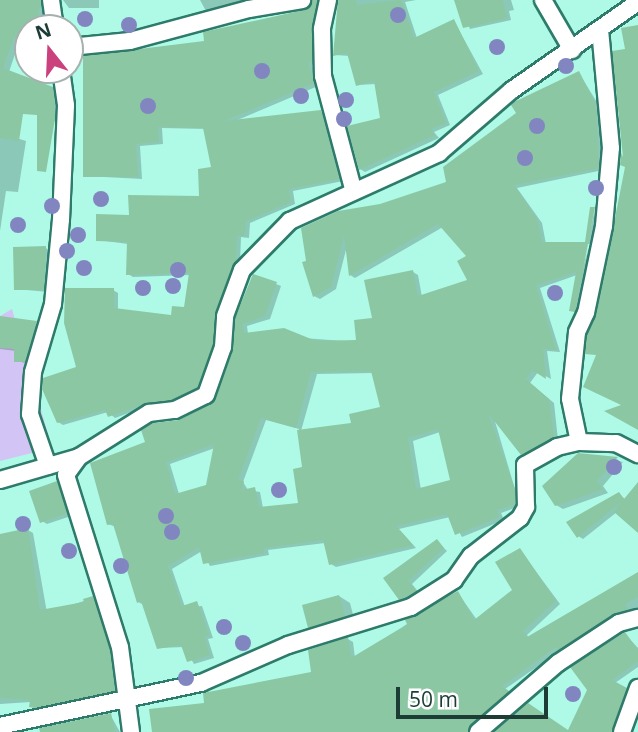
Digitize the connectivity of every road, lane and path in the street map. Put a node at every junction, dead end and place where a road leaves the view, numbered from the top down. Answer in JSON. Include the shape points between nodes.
{"nodes":[{"id":1,"x":302,"y":0,"type":"edge"},
{"id":2,"x":328,"y":0,"type":"edge"},
{"id":3,"x":542,"y":0,"type":"edge"},
{"id":4,"x":638,"y":2,"type":"edge"},
{"id":5,"x":600,"y":30,"type":"junction"},
{"id":6,"x":84,"y":46,"type":"edge"},
{"id":7,"x":572,"y":50,"type":"junction"},
{"id":8,"x":63,"y":84,"type":"edge"},
{"id":9,"x":353,"y":189,"type":"junction"},
{"id":10,"x":579,"y":442,"type":"junction"},
{"id":11,"x":638,"y":454,"type":"edge"},
{"id":12,"x":79,"y":457,"type":"junction"},
{"id":13,"x":48,"y":466,"type":"junction"},
{"id":14,"x":0,"y":480,"type":"edge"},
{"id":15,"x":638,"y":618,"type":"edge"},
{"id":16,"x":638,"y":688,"type":"edge"},
{"id":17,"x":125,"y":698,"type":"junction"},
{"id":18,"x":0,"y":726,"type":"edge"},
{"id":19,"x":131,"y":732,"type":"edge"},
{"id":20,"x":478,"y":732,"type":"edge"},
{"id":21,"x":622,"y":732,"type":"edge"}],
"edges":[{"from":1,"to":6,"type":"street","via":[[248,9],[130,41]]},
{"from":2,"to":9,"type":"street","via":[[322,29],[323,76]]},
{"from":3,"to":7,"type":"street"},
{"from":4,"to":5,"type":"street"},
{"from":5,"to":7,"type":"street"},
{"from":5,"to":10,"type":"street","via":[[611,148],[604,226],[586,313],[577,331],[570,398]]},
{"from":7,"to":9,"type":"street","via":[[512,90],[439,153]]},
{"from":8,"to":13,"type":"street","via":[[61,220],[53,304],[33,372],[30,414]]},
{"from":9,"to":12,"type":"street","via":[[290,221],[242,270],[225,316],[223,347],[206,396],[175,410],[149,413]]},
{"from":10,"to":11,"type":"street","via":[[617,443]]},
{"from":10,"to":17,"type":"street","via":[[557,447],[525,465],[526,507],[520,518],[471,556],[454,580],[411,607],[288,645],[201,682]]},
{"from":12,"to":13,"type":"street"},
{"from":12,"to":17,"type":"street","via":[[66,475],[117,636]]},
{"from":13,"to":14,"type":"street"},
{"from":15,"to":20,"type":"street","via":[[619,623],[558,663]]},
{"from":16,"to":21,"type":"street"},
{"from":17,"to":18,"type":"street"},
{"from":17,"to":19,"type":"street"}]}
